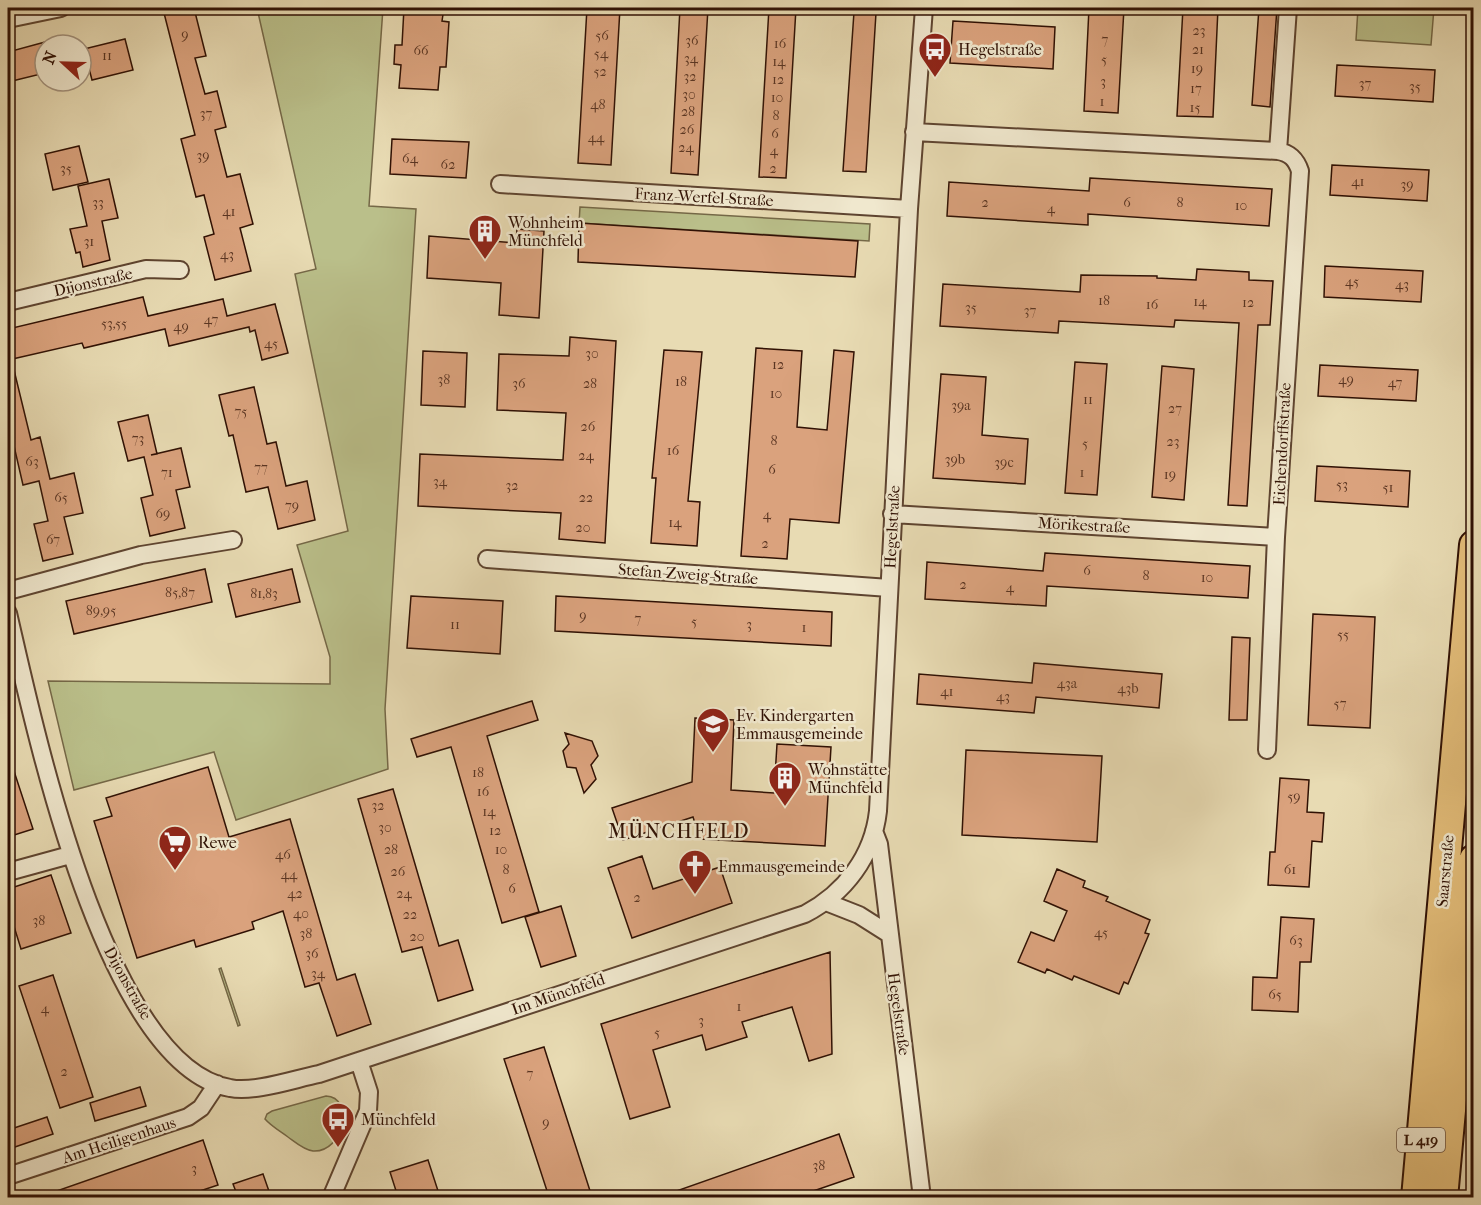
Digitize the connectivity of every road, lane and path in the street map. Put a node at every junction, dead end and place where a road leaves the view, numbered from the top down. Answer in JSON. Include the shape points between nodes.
{"nodes":[{"id":1,"x":61,"y":8,"type":"edge"},
{"id":2,"x":924,"y":8,"type":"edge"},
{"id":3,"x":1288,"y":8,"type":"edge"},
{"id":4,"x":8,"y":19,"type":"edge"},
{"id":5,"x":914,"y":132,"type":"junction"},
{"id":6,"x":1278,"y":151,"type":"junction"},
{"id":7,"x":500,"y":184,"type":"dead end"},
{"id":8,"x":909,"y":209,"type":"junction"},
{"id":9,"x":180,"y":270,"type":"dead end"},
{"id":10,"x":8,"y":302,"type":"edge"},
{"id":11,"x":892,"y":514,"type":"junction"},
{"id":12,"x":1276,"y":537,"type":"junction"},
{"id":13,"x":233,"y":540,"type":"dead end"},
{"id":14,"x":1473,"y":545,"type":"edge"},
{"id":15,"x":487,"y":559,"type":"dead end"},
{"id":16,"x":889,"y":588,"type":"junction"},
{"id":17,"x":8,"y":591,"type":"edge"},
{"id":18,"x":8,"y":613,"type":"edge"},
{"id":19,"x":1267,"y":750,"type":"dead end"},
{"id":20,"x":874,"y":831,"type":"junction"},
{"id":21,"x":70,"y":855,"type":"junction"},
{"id":22,"x":1473,"y":859,"type":"edge"},
{"id":23,"x":8,"y":872,"type":"edge"},
{"id":24,"x":826,"y":902,"type":"junction"},
{"id":25,"x":888,"y":934,"type":"junction"},
{"id":26,"x":359,"y":1061,"type":"junction"},
{"id":27,"x":217,"y":1084,"type":"junction"},
{"id":28,"x":8,"y":1176,"type":"edge"},
{"id":29,"x":332,"y":1197,"type":"edge"},
{"id":30,"x":922,"y":1197,"type":"edge"},
{"id":31,"x":1416,"y":1197,"type":"edge"},
{"id":32,"x":1443,"y":1197,"type":"edge"}],
"edges":[{"from":1,"to":4,"type":"street"},
{"from":2,"to":5,"type":"street","name":"Hegelstraße"},
{"from":3,"to":6,"type":"street"},
{"from":5,"to":6,"type":"street"},
{"from":5,"to":8,"type":"street","name":"Hegelstraße"},
{"from":6,"to":12,"type":"street","name":"Eichendorffstraße","via":[[1293,157],[1300,171]]},
{"from":7,"to":8,"type":"street","name":"Franz-Werfel-Straße"},
{"from":8,"to":11,"type":"street","name":"Hegelstraße"},
{"from":9,"to":10,"type":"street","name":"Dijonstraße","via":[[146,269]]},
{"from":11,"to":12,"type":"street","name":"Mörikestraße"},
{"from":11,"to":16,"type":"street","name":"Hegelstraße"},
{"from":12,"to":19,"type":"street","name":"Eichendorffstraße"},
{"from":13,"to":17,"type":"street","via":[[141,555]]},
{"from":14,"to":31,"type":"highway","name":"Saarstraße","number":"L 419"},
{"from":15,"to":16,"type":"street","name":"Stefan-Zweig-Straße"},
{"from":16,"to":20,"type":"street","name":"Hegelstraße"},
{"from":18,"to":21,"type":"street","name":"Dijonstraße"},
{"from":20,"to":24,"type":"street","name":"Hegelstraße","via":[[851,877]]},
{"from":20,"to":25,"type":"street","name":"Hegelstraße","via":[[879,844]]},
{"from":21,"to":23,"type":"street"},
{"from":21,"to":27,"type":"street","name":"Dijonstraße","via":[[96,922],[135,1002],[174,1054],[197,1074]]},
{"from":22,"to":32,"type":"highway","name":"Saarstraße","number":"L 419"},
{"from":24,"to":25,"type":"street","via":[[859,915]]},
{"from":24,"to":26,"type":"street","name":"Im Münchfeld","via":[[805,914]]},
{"from":25,"to":30,"type":"street","name":"Hegelstraße"},
{"from":26,"to":27,"type":"street","name":"Dijonstraße","via":[[319,1074],[244,1089]]},
{"from":26,"to":29,"type":"street","via":[[369,1092],[368,1111]]},
{"from":27,"to":28,"type":"street","name":"Am Heiligenhaus","via":[[201,1108],[188,1117]]}]}
